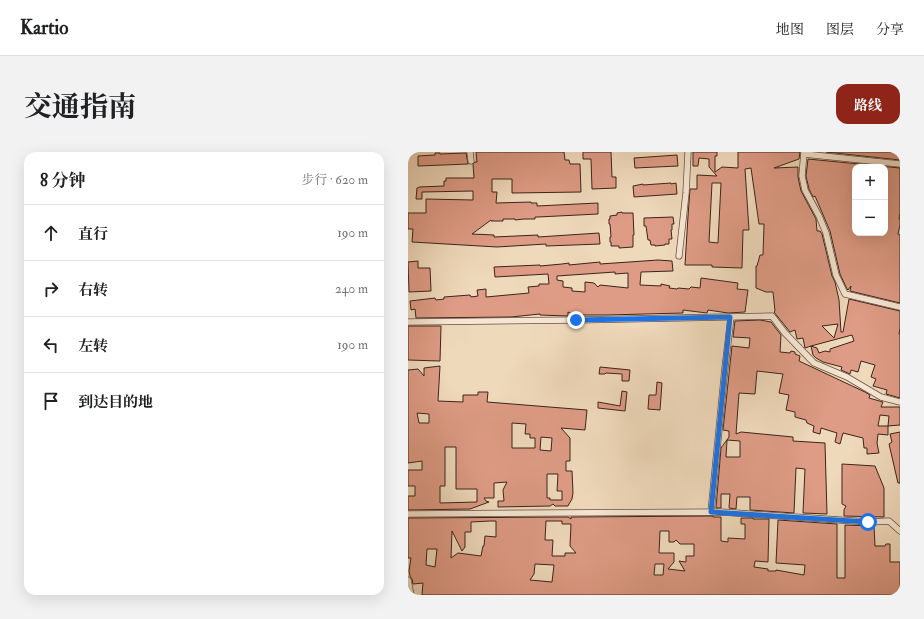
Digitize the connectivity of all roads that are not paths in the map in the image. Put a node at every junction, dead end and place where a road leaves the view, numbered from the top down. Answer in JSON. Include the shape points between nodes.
{"nodes":[{"id":1,"x":470,"y":152,"type":"edge"},
{"id":2,"x":688,"y":152,"type":"edge"},
{"id":3,"x":804,"y":153,"type":"edge"},
{"id":4,"x":470,"y":161,"type":"dead end"},
{"id":5,"x":900,"y":164,"type":"edge"},
{"id":6,"x":679,"y":256,"type":"dead end"},
{"id":7,"x":900,"y":306,"type":"edge"},
{"id":8,"x":730,"y":317,"type":"junction"},
{"id":9,"x":408,"y":322,"type":"edge"},
{"id":10,"x":900,"y":402,"type":"edge"},
{"id":11,"x":711,"y":512,"type":"junction"},
{"id":12,"x":408,"y":514,"type":"edge"},
{"id":13,"x":900,"y":531,"type":"edge"},
{"id":14,"x":408,"y":580,"type":"edge"},
{"id":15,"x":411,"y":595,"type":"edge"}],
"edges":[{"from":1,"to":4,"type":"street"},
{"from":2,"to":6,"type":"street"},
{"from":3,"to":5,"type":"street"},
{"from":3,"to":7,"type":"street","via":[[802,176],[805,190],[826,233],[836,275],[845,294]]},
{"from":8,"to":9,"type":"street"},
{"from":8,"to":10,"type":"street","via":[[772,316],[814,363],[848,377],[881,397]]},
{"from":8,"to":11,"type":"street"},
{"from":11,"to":12,"type":"street"},
{"from":11,"to":13,"type":"street","via":[[868,522],[889,521]]},
{"from":14,"to":15,"type":"street"}]}
